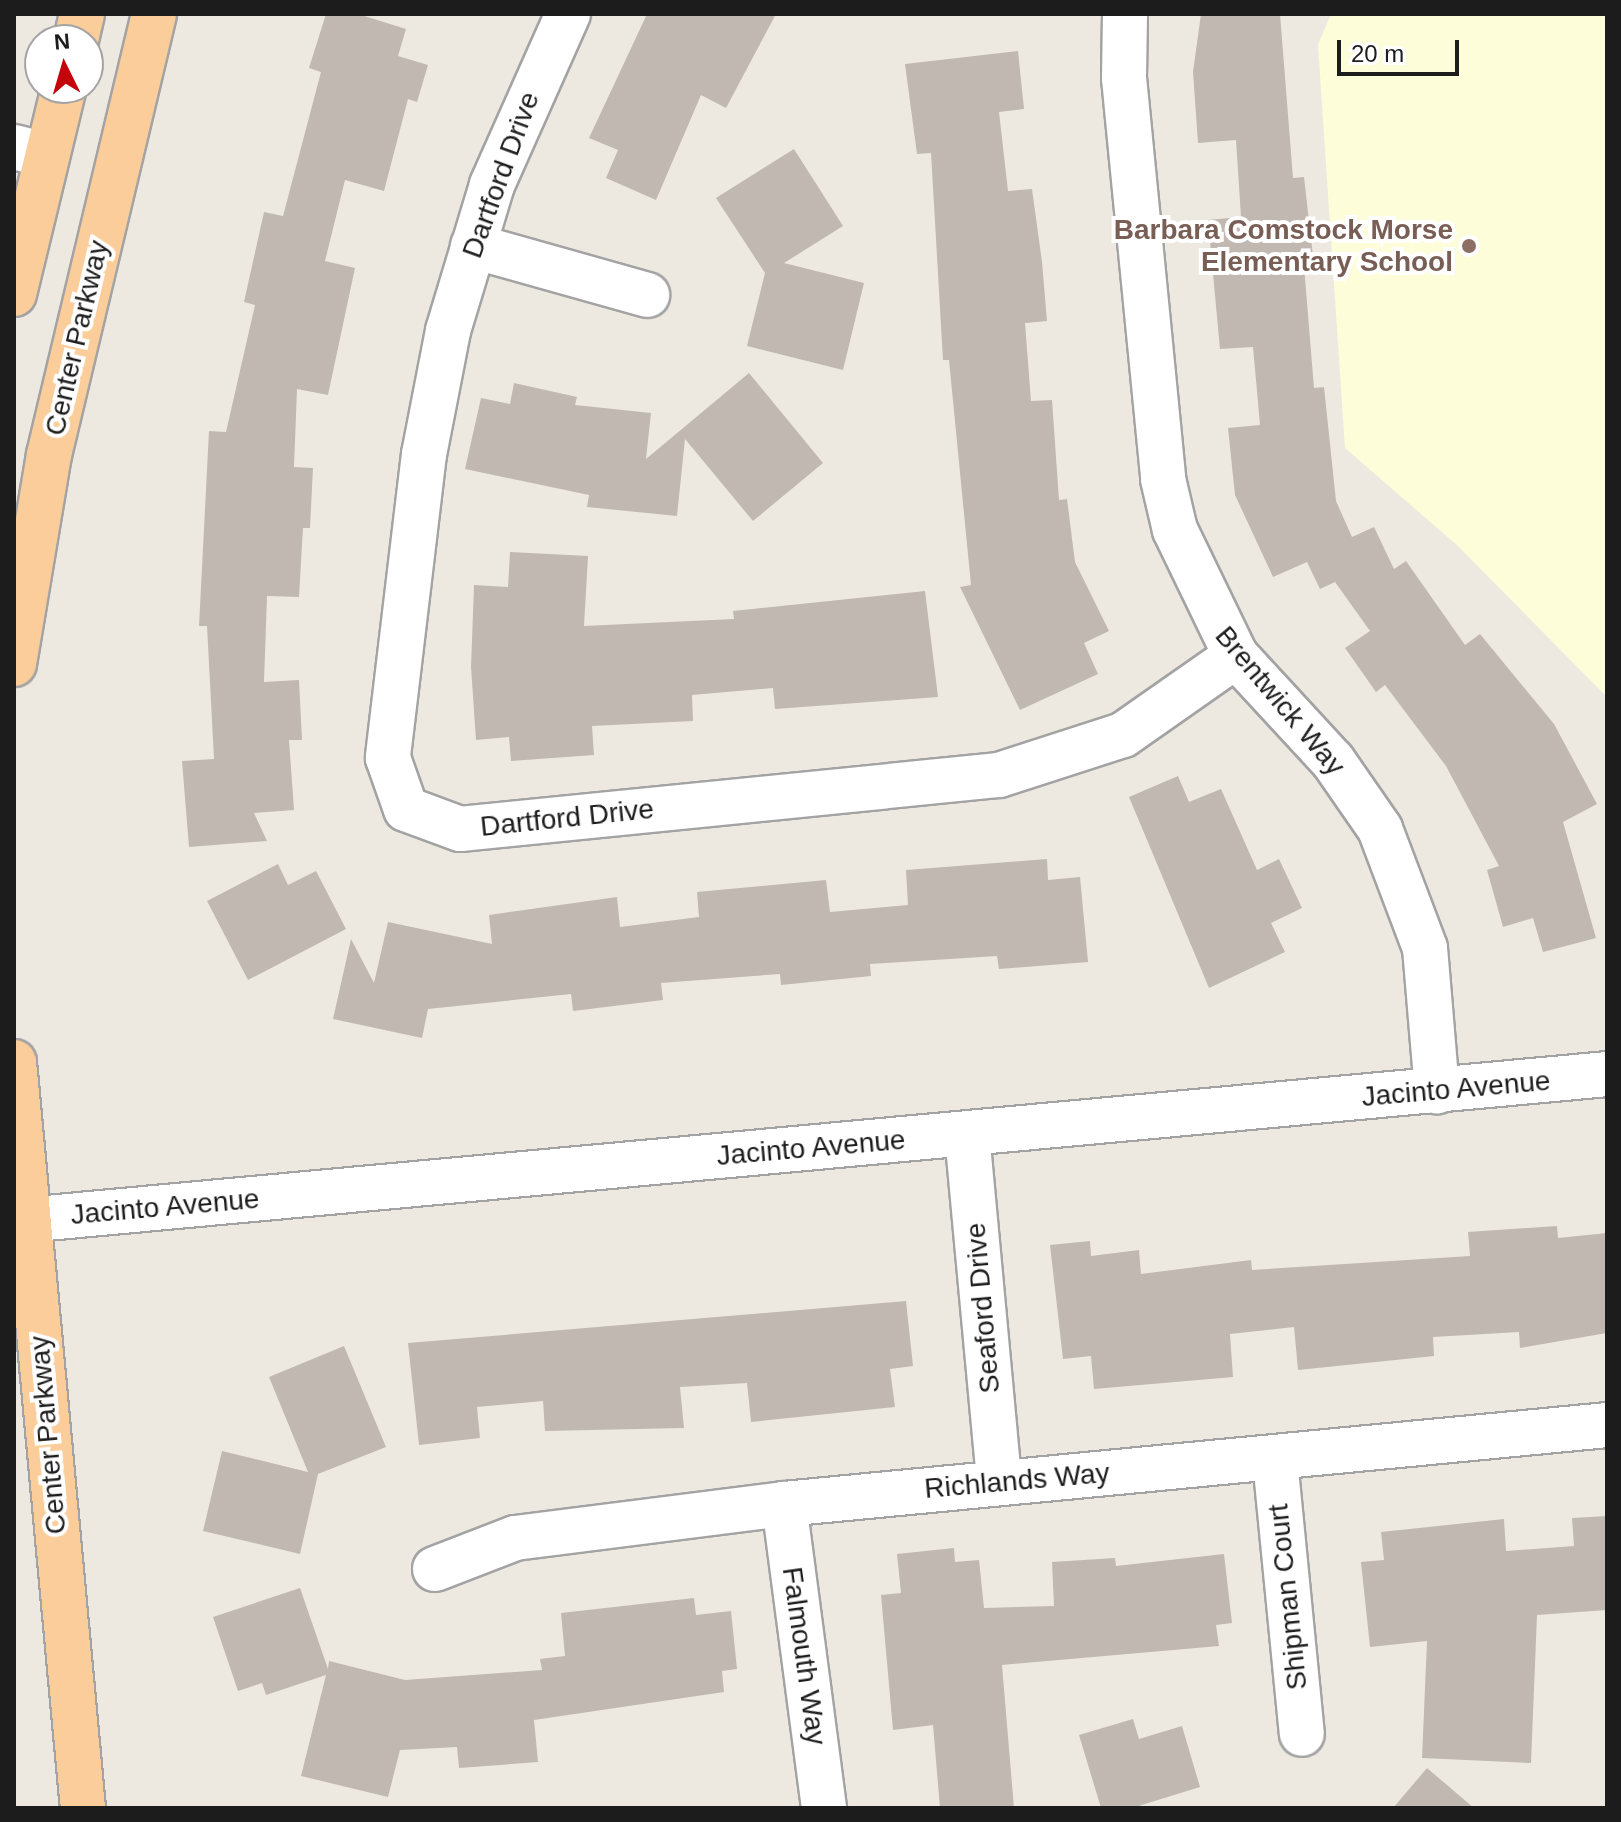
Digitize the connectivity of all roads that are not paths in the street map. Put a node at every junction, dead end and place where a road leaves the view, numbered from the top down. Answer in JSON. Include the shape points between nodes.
{"nodes":[{"id":1,"x":154,"y":14,"type":"edge"},
{"id":2,"x":568,"y":14,"type":"edge"},
{"id":3,"x":1125,"y":14,"type":"edge"},
{"id":4,"x":55,"y":104,"type":"edge"},
{"id":5,"x":30,"y":151,"type":"edge"},
{"id":6,"x":473,"y":246,"type":"junction"},
{"id":7,"x":14,"y":294,"type":"edge"},
{"id":8,"x":647,"y":295,"type":"dead end"},
{"id":9,"x":1236,"y":656,"type":"junction"},
{"id":10,"x":14,"y":664,"type":"edge"},
{"id":11,"x":14,"y":1062,"type":"edge"},
{"id":12,"x":1607,"y":1074,"type":"edge"},
{"id":13,"x":1437,"y":1091,"type":"junction"},
{"id":14,"x":967,"y":1134,"type":"junction"},
{"id":15,"x":22,"y":1220,"type":"edge"},
{"id":16,"x":1607,"y":1425,"type":"edge"},
{"id":17,"x":1275,"y":1460,"type":"junction"},
{"id":18,"x":999,"y":1482,"type":"junction"},
{"id":19,"x":784,"y":1504,"type":"junction"},
{"id":20,"x":435,"y":1569,"type":"dead end"},
{"id":21,"x":1302,"y":1734,"type":"dead end"},
{"id":22,"x":83,"y":1808,"type":"edge"},
{"id":23,"x":824,"y":1808,"type":"edge"}],
"edges":[{"from":1,"to":10,"type":"main road","name":"Center Parkway","via":[[49,455]]},
{"from":2,"to":6,"type":"street","name":"Dartford Drive"},
{"from":3,"to":9,"type":"street","name":"Brentwick Way","via":[[1124,78],[1163,479],[1189,571]]},
{"from":4,"to":5,"type":"main road"},
{"from":5,"to":7,"type":"main road"},
{"from":6,"to":8,"type":"street"},
{"from":6,"to":9,"type":"street","name":"Dartford Drive","via":[[424,454],[388,758],[406,809],[460,829],[999,775],[1123,735]]},
{"from":9,"to":13,"type":"street","name":"Brentwick Way","via":[[1333,761],[1403,878],[1425,948]]},
{"from":11,"to":15,"type":"main road","name":"Center Parkway"},
{"from":12,"to":13,"type":"street","name":"Jacinto Avenue"},
{"from":13,"to":14,"type":"street","name":"Jacinto Avenue"},
{"from":14,"to":15,"type":"street","name":"Jacinto Avenue"},
{"from":14,"to":18,"type":"street","name":"Seaford Drive"},
{"from":15,"to":22,"type":"main road","name":"Center Parkway"},
{"from":16,"to":17,"type":"street","name":"Richlands Way"},
{"from":17,"to":18,"type":"street","name":"Richlands Way"},
{"from":17,"to":21,"type":"street","name":"Shipman Court"},
{"from":18,"to":19,"type":"street","name":"Richlands Way"},
{"from":19,"to":20,"type":"street","name":"Richlands Way","via":[[515,1538]]},
{"from":19,"to":23,"type":"street","name":"Falmouth Way"}]}
